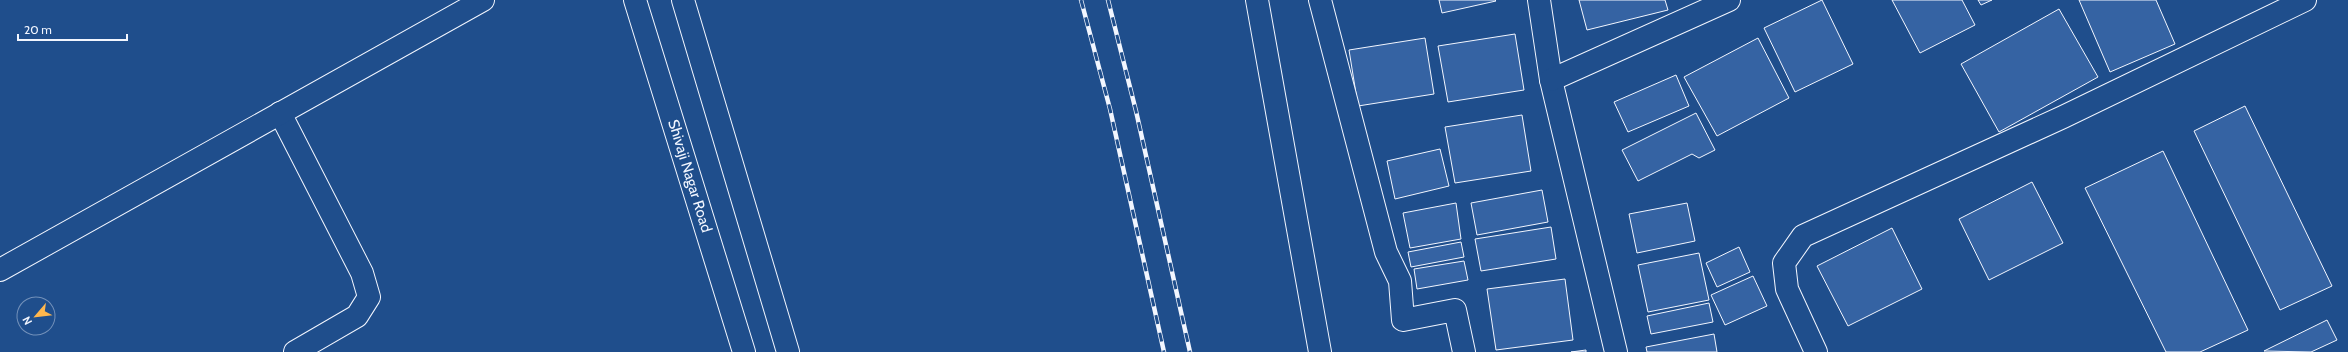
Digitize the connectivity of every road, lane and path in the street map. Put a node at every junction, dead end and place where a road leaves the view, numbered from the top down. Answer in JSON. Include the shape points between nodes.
{"nodes":[{"id":1,"x":483,"y":0,"type":"edge"},
{"id":2,"x":635,"y":0,"type":"edge"},
{"id":3,"x":683,"y":0,"type":"edge"},
{"id":4,"x":1256,"y":0,"type":"edge"},
{"id":5,"x":1320,"y":0,"type":"edge"},
{"id":6,"x":1539,"y":0,"type":"edge"},
{"id":7,"x":1730,"y":0,"type":"edge"},
{"id":8,"x":2305,"y":0,"type":"edge"},
{"id":9,"x":1551,"y":80,"type":"junction"},
{"id":10,"x":280,"y":113,"type":"junction"},
{"id":11,"x":0,"y":270,"type":"edge"},
{"id":12,"x":295,"y":352,"type":"edge"},
{"id":13,"x":744,"y":352,"type":"edge"},
{"id":14,"x":788,"y":352,"type":"edge"},
{"id":15,"x":1320,"y":352,"type":"edge"},
{"id":16,"x":1464,"y":352,"type":"edge"},
{"id":17,"x":1616,"y":352,"type":"edge"},
{"id":18,"x":1816,"y":352,"type":"edge"}],
"edges":[{"from":1,"to":10,"type":"street"},
{"from":2,"to":13,"type":"street","name":"Shivaji Nagar Road"},
{"from":3,"to":14,"type":"street"},
{"from":4,"to":15,"type":"street"},
{"from":5,"to":16,"type":"street","via":[[1386,252],[1400,281],[1403,320],[1455,310]]},
{"from":6,"to":9,"type":"street"},
{"from":7,"to":9,"type":"street"},
{"from":8,"to":18,"type":"street","via":[[2063,117],[1804,236],[1784,264],[1787,290]]},
{"from":9,"to":17,"type":"street"},
{"from":10,"to":11,"type":"street"},
{"from":10,"to":12,"type":"street","via":[[362,273],[369,298],[357,316]]}]}
